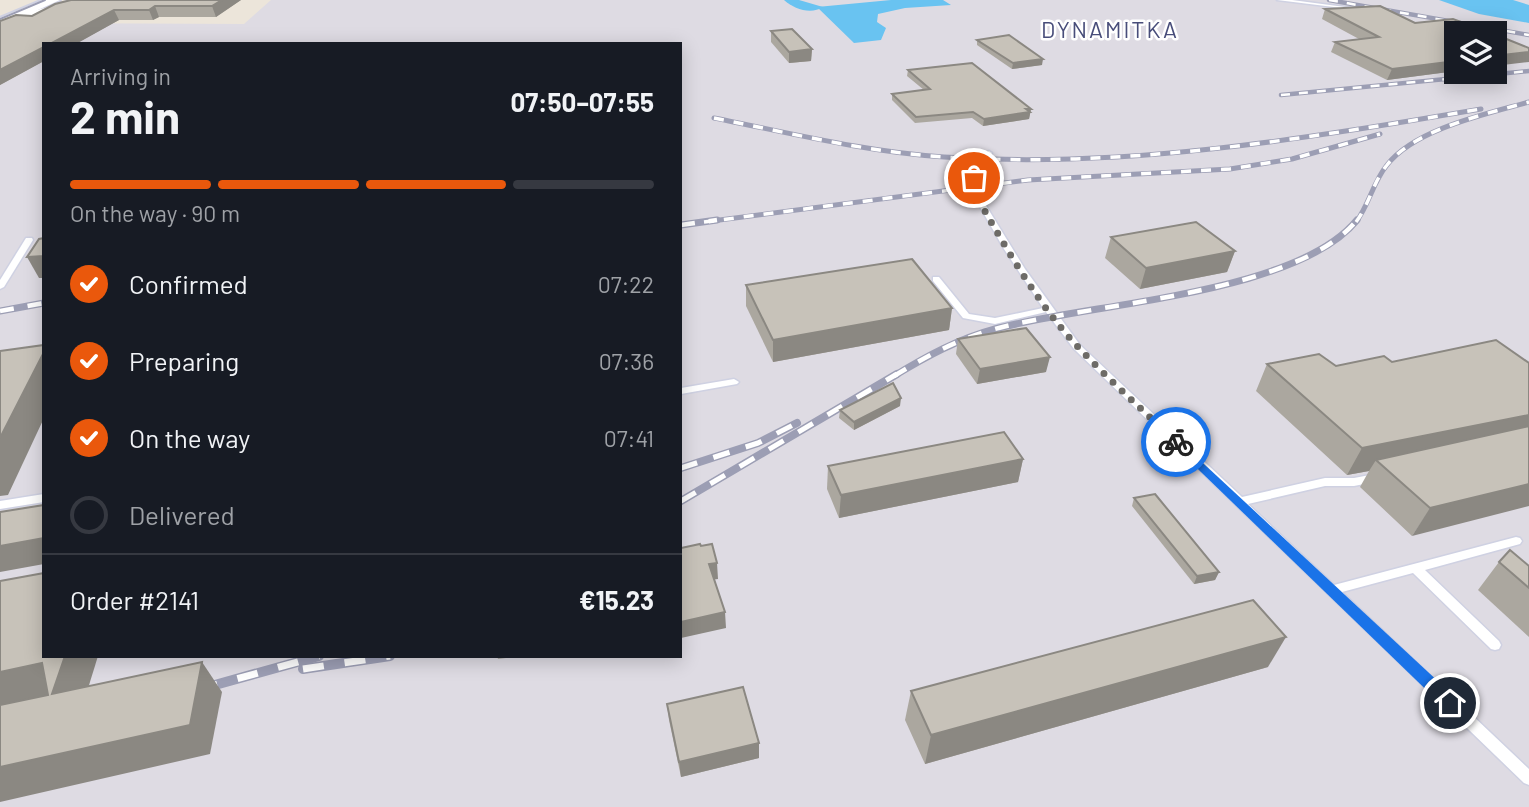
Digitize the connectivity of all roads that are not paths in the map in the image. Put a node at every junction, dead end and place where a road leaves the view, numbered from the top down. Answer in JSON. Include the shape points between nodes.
{"nodes":[{"id":1,"x":30,"y":0,"type":"edge"},
{"id":2,"x":54,"y":0,"type":"edge"},
{"id":3,"x":1279,"y":0,"type":"edge"},
{"id":4,"x":78,"y":4,"type":"edge"},
{"id":5,"x":1369,"y":10,"type":"edge"},
{"id":6,"x":0,"y":13,"type":"edge"},
{"id":7,"x":0,"y":23,"type":"edge"},
{"id":8,"x":989,"y":153,"type":"dead end"},
{"id":9,"x":29,"y":240,"type":"dead end"},
{"id":10,"x":936,"y":279,"type":"dead end"},
{"id":11,"x":0,"y":287,"type":"edge"},
{"id":12,"x":1048,"y":309,"type":"junction"},
{"id":13,"x":734,"y":382,"type":"dead end"},
{"id":14,"x":682,"y":391,"type":"edge"},
{"id":15,"x":1380,"y":476,"type":"edge"},
{"id":16,"x":42,"y":498,"type":"edge"},
{"id":17,"x":1239,"y":502,"type":"junction"},
{"id":18,"x":0,"y":505,"type":"edge"},
{"id":19,"x":1516,"y":541,"type":"dead end"},
{"id":20,"x":1415,"y":568,"type":"junction"},
{"id":21,"x":1333,"y":590,"type":"junction"},
{"id":22,"x":1495,"y":645,"type":"dead end"},
{"id":23,"x":1529,"y":778,"type":"edge"}],
"edges":[{"from":1,"to":6,"type":"main road"},
{"from":2,"to":7,"type":"main road"},
{"from":3,"to":5,"type":"lane"},
{"from":4,"to":7,"type":"street"},
{"from":8,"to":12,"type":"lane","via":[[971,186]]},
{"from":9,"to":11,"type":"lane"},
{"from":10,"to":12,"type":"lane","via":[[966,316],[995,321]]},
{"from":12,"to":17,"type":"lane","via":[[1077,347]]},
{"from":13,"to":14,"type":"lane"},
{"from":15,"to":17,"type":"lane","via":[[1325,482]]},
{"from":16,"to":18,"type":"lane"},
{"from":17,"to":21,"type":"lane"},
{"from":19,"to":20,"type":"lane"},
{"from":20,"to":21,"type":"lane"},
{"from":20,"to":22,"type":"lane"},
{"from":21,"to":23,"type":"lane"}]}
